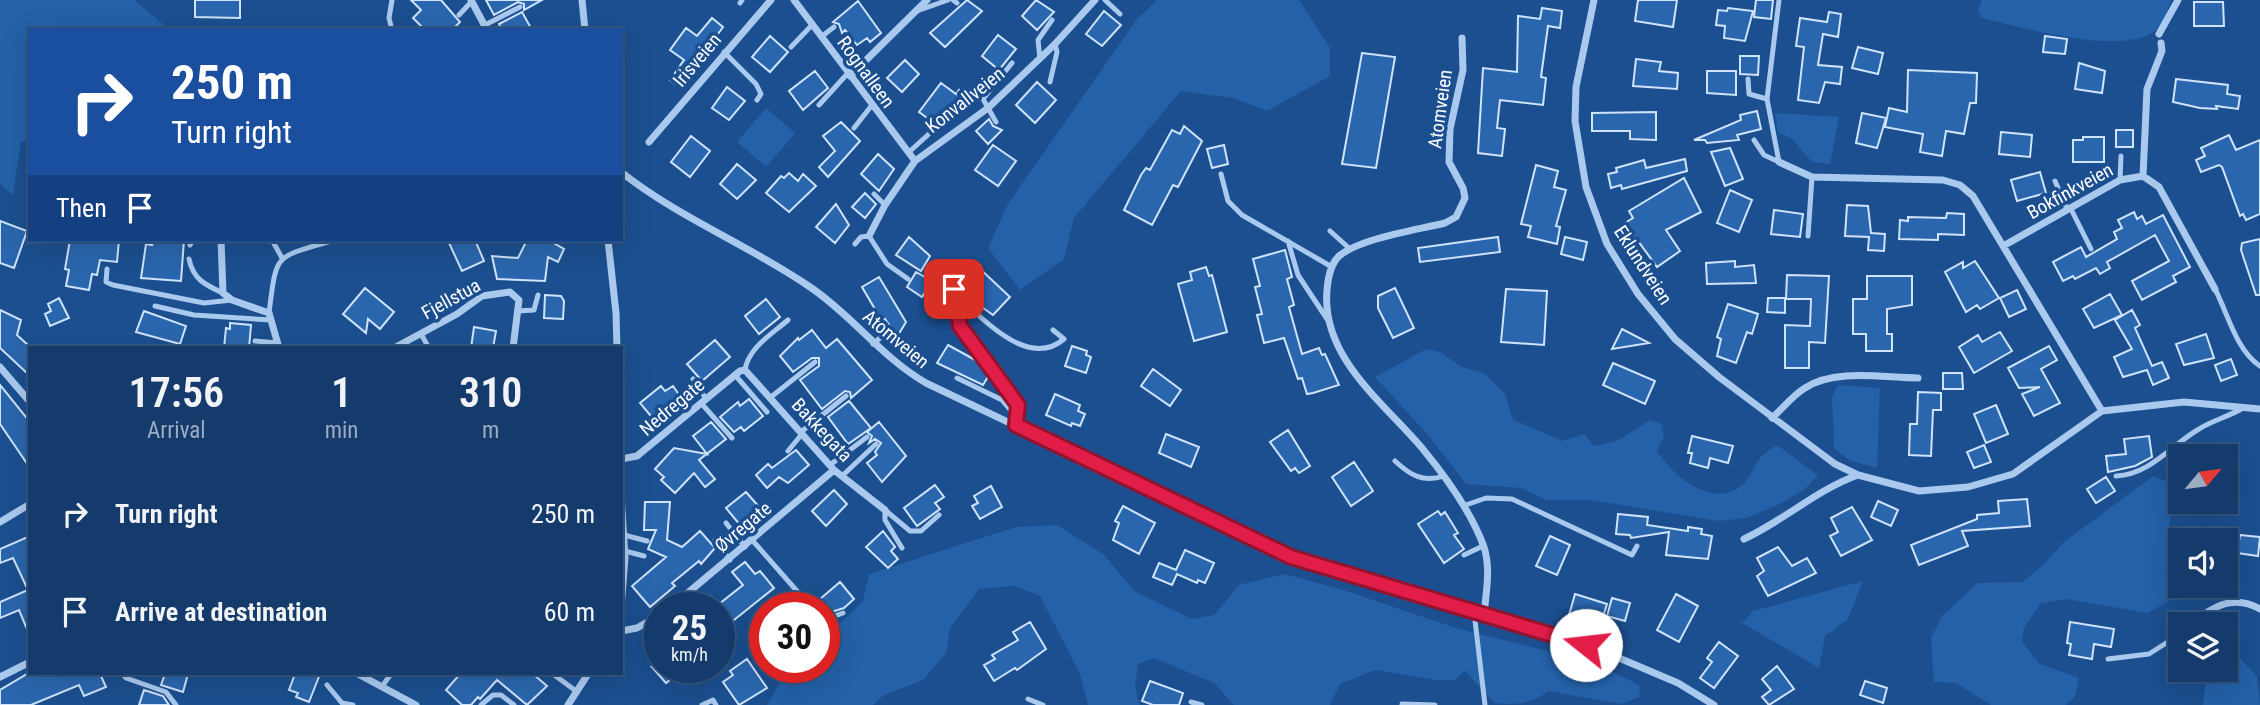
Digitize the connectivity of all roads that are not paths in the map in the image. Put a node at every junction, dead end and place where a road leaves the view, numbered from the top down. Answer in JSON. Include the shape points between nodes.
{"nodes":[{"id":1,"x":392,"y":0,"type":"edge"},
{"id":2,"x":582,"y":0,"type":"edge"},
{"id":3,"x":771,"y":0,"type":"edge"},
{"id":4,"x":794,"y":0,"type":"edge"},
{"id":5,"x":928,"y":0,"type":"edge"},
{"id":6,"x":1095,"y":0,"type":"edge"},
{"id":7,"x":1105,"y":0,"type":"edge"},
{"id":8,"x":1594,"y":0,"type":"edge"},
{"id":9,"x":1779,"y":0,"type":"edge"},
{"id":10,"x":2178,"y":0,"type":"edge"},
{"id":11,"x":471,"y":1,"type":"edge"},
{"id":12,"x":953,"y":1,"type":"edge"},
{"id":13,"x":520,"y":7,"type":"dead end"},
{"id":14,"x":917,"y":10,"type":"junction"},
{"id":15,"x":1119,"y":14,"type":"dead end"},
{"id":16,"x":460,"y":15,"type":"dead end"},
{"id":17,"x":1052,"y":20,"type":"dead end"},
{"id":18,"x":812,"y":25,"type":"junction"},
{"id":19,"x":486,"y":27,"type":"edge"},
{"id":20,"x":834,"y":27,"type":"dead end"},
{"id":21,"x":392,"y":28,"type":"edge"},
{"id":22,"x":585,"y":28,"type":"edge"},
{"id":23,"x":2159,"y":34,"type":"dead end"},
{"id":24,"x":821,"y":37,"type":"junction"},
{"id":25,"x":1462,"y":38,"type":"dead end"},
{"id":26,"x":2161,"y":43,"type":"dead end"},
{"id":27,"x":1055,"y":44,"type":"junction"},
{"id":28,"x":791,"y":47,"type":"dead end"},
{"id":29,"x":724,"y":52,"type":"junction"},
{"id":30,"x":1040,"y":58,"type":"junction"},
{"id":31,"x":1012,"y":63,"type":"dead end"},
{"id":32,"x":849,"y":74,"type":"junction"},
{"id":33,"x":1748,"y":79,"type":"dead end"},
{"id":34,"x":1050,"y":82,"type":"dead end"},
{"id":35,"x":1767,"y":99,"type":"junction"},
{"id":36,"x":757,"y":100,"type":"dead end"},
{"id":37,"x":819,"y":105,"type":"dead end"},
{"id":38,"x":872,"y":105,"type":"junction"},
{"id":39,"x":988,"y":108,"type":"junction"},
{"id":40,"x":950,"y":115,"type":"dead end"},
{"id":41,"x":996,"y":122,"type":"dead end"},
{"id":42,"x":855,"y":128,"type":"dead end"},
{"id":43,"x":1754,"y":140,"type":"dead end"},
{"id":44,"x":649,"y":142,"type":"dead end"},
{"id":45,"x":909,"y":152,"type":"junction"},
{"id":46,"x":2121,"y":156,"type":"dead end"},
{"id":47,"x":915,"y":160,"type":"junction"},
{"id":48,"x":1779,"y":162,"type":"junction"},
{"id":49,"x":623,"y":173,"type":"edge"},
{"id":50,"x":1221,"y":174,"type":"dead end"},
{"id":51,"x":2143,"y":176,"type":"junction"},
{"id":52,"x":1812,"y":177,"type":"junction"},
{"id":53,"x":2120,"y":180,"type":"junction"},
{"id":54,"x":2055,"y":181,"type":"dead end"},
{"id":55,"x":874,"y":194,"type":"dead end"},
{"id":56,"x":885,"y":205,"type":"junction"},
{"id":57,"x":2069,"y":208,"type":"junction"},
{"id":58,"x":1330,"y":231,"type":"dead end"},
{"id":59,"x":869,"y":236,"type":"junction"},
{"id":60,"x":1808,"y":236,"type":"dead end"},
{"id":61,"x":1288,"y":240,"type":"junction"},
{"id":62,"x":221,"y":242,"type":"edge"},
{"id":63,"x":273,"y":242,"type":"edge"},
{"id":64,"x":328,"y":242,"type":"edge"},
{"id":65,"x":608,"y":242,"type":"edge"},
{"id":66,"x":855,"y":244,"type":"dead end"},
{"id":67,"x":2005,"y":245,"type":"junction"},
{"id":68,"x":2091,"y":248,"type":"dead end"},
{"id":69,"x":1350,"y":249,"type":"junction"},
{"id":70,"x":282,"y":258,"type":"junction"},
{"id":71,"x":189,"y":259,"type":"dead end"},
{"id":72,"x":1332,"y":267,"type":"junction"},
{"id":73,"x":107,"y":269,"type":"dead end"},
{"id":74,"x":908,"y":279,"type":"dead end"},
{"id":75,"x":954,"y":289,"type":"dead end"},
{"id":76,"x":2215,"y":289,"type":"joint"},
{"id":77,"x":223,"y":292,"type":"junction"},
{"id":78,"x":538,"y":295,"type":"dead end"},
{"id":79,"x":232,"y":300,"type":"junction"},
{"id":80,"x":155,"y":306,"type":"dead end"},
{"id":81,"x":518,"y":311,"type":"junction"},
{"id":82,"x":959,"y":313,"type":"junction"},
{"id":83,"x":270,"y":317,"type":"junction"},
{"id":84,"x":1327,"y":319,"type":"junction"},
{"id":85,"x":788,"y":320,"type":"dead end"},
{"id":86,"x":1053,"y":330,"type":"dead end"},
{"id":87,"x":888,"y":331,"type":"dead end"},
{"id":88,"x":421,"y":334,"type":"junction"},
{"id":89,"x":255,"y":341,"type":"dead end"},
{"id":90,"x":873,"y":344,"type":"junction"},
{"id":91,"x":278,"y":346,"type":"edge"},
{"id":92,"x":398,"y":346,"type":"edge"},
{"id":93,"x":428,"y":346,"type":"edge"},
{"id":94,"x":513,"y":346,"type":"edge"},
{"id":95,"x":617,"y":346,"type":"edge"},
{"id":96,"x":815,"y":362,"type":"dead end"},
{"id":97,"x":2260,"y":366,"type":"edge"},
{"id":98,"x":0,"y":367,"type":"edge"},
{"id":99,"x":740,"y":372,"type":"junction"},
{"id":100,"x":957,"y":378,"type":"dead end"},
{"id":101,"x":692,"y":379,"type":"dead end"},
{"id":102,"x":1918,"y":379,"type":"dead end"},
{"id":103,"x":846,"y":396,"type":"dead end"},
{"id":104,"x":771,"y":397,"type":"junction"},
{"id":105,"x":28,"y":400,"type":"edge"},
{"id":106,"x":704,"y":401,"type":"junction"},
{"id":107,"x":682,"y":404,"type":"dead end"},
{"id":108,"x":2242,"y":408,"type":"junction"},
{"id":109,"x":2260,"y":409,"type":"edge"},
{"id":110,"x":2102,"y":411,"type":"junction"},
{"id":111,"x":767,"y":412,"type":"dead end"},
{"id":112,"x":688,"y":414,"type":"junction"},
{"id":113,"x":1772,"y":418,"type":"junction"},
{"id":114,"x":1017,"y":422,"type":"junction"},
{"id":115,"x":802,"y":433,"type":"junction"},
{"id":116,"x":867,"y":437,"type":"dead end"},
{"id":117,"x":732,"y":438,"type":"dead end"},
{"id":118,"x":876,"y":444,"type":"dead end"},
{"id":119,"x":788,"y":451,"type":"dead end"},
{"id":120,"x":623,"y":459,"type":"edge"},
{"id":121,"x":1395,"y":461,"type":"dead end"},
{"id":122,"x":832,"y":467,"type":"junction"},
{"id":123,"x":1858,"y":475,"type":"junction"},
{"id":124,"x":842,"y":476,"type":"junction"},
{"id":125,"x":1444,"y":476,"type":"junction"},
{"id":126,"x":2116,"y":476,"type":"dead end"},
{"id":127,"x":28,"y":505,"type":"edge"},
{"id":128,"x":1463,"y":506,"type":"junction"},
{"id":129,"x":766,"y":510,"type":"dead end"},
{"id":130,"x":886,"y":510,"type":"junction"},
{"id":131,"x":939,"y":515,"type":"dead end"},
{"id":132,"x":623,"y":521,"type":"edge"},
{"id":133,"x":0,"y":523,"type":"edge"},
{"id":134,"x":726,"y":523,"type":"dead end"},
{"id":135,"x":624,"y":535,"type":"junction"},
{"id":136,"x":736,"y":535,"type":"junction"},
{"id":137,"x":1744,"y":538,"type":"dead end"},
{"id":138,"x":715,"y":540,"type":"dead end"},
{"id":139,"x":647,"y":541,"type":"dead end"},
{"id":140,"x":753,"y":541,"type":"junction"},
{"id":141,"x":1637,"y":545,"type":"dead end"},
{"id":142,"x":1483,"y":546,"type":"junction"},
{"id":143,"x":745,"y":547,"type":"junction"},
{"id":144,"x":902,"y":548,"type":"dead end"},
{"id":145,"x":624,"y":555,"type":"edge"},
{"id":146,"x":1464,"y":555,"type":"dead end"},
{"id":147,"x":643,"y":556,"type":"dead end"},
{"id":148,"x":730,"y":559,"type":"junction"},
{"id":149,"x":623,"y":573,"type":"edge"},
{"id":150,"x":689,"y":592,"type":"edge"},
{"id":151,"x":798,"y":592,"type":"edge"},
{"id":152,"x":2260,"y":609,"type":"edge"},
{"id":153,"x":1475,"y":612,"type":"junction"},
{"id":154,"x":2211,"y":612,"type":"edge"},
{"id":155,"x":843,"y":613,"type":"dead end"},
{"id":156,"x":840,"y":614,"type":"edge"},
{"id":157,"x":1484,"y":615,"type":"junction"},
{"id":158,"x":644,"y":625,"type":"edge"},
{"id":159,"x":623,"y":631,"type":"edge"},
{"id":160,"x":2168,"y":641,"type":"edge"},
{"id":161,"x":2108,"y":659,"type":"dead end"},
{"id":162,"x":28,"y":663,"type":"edge"},
{"id":163,"x":124,"y":675,"type":"edge"},
{"id":164,"x":360,"y":675,"type":"edge"},
{"id":165,"x":390,"y":675,"type":"edge"},
{"id":166,"x":554,"y":675,"type":"edge"},
{"id":167,"x":587,"y":675,"type":"edge"},
{"id":168,"x":0,"y":677,"type":"edge"},
{"id":169,"x":327,"y":685,"type":"dead end"},
{"id":170,"x":383,"y":685,"type":"junction"},
{"id":171,"x":572,"y":698,"type":"edge"},
{"id":172,"x":1028,"y":699,"type":"dead end"},
{"id":173,"x":1191,"y":702,"type":"dead end"},
{"id":174,"x":1402,"y":704,"type":"edge"},
{"id":175,"x":176,"y":705,"type":"edge"},
{"id":176,"x":354,"y":705,"type":"edge"},
{"id":177,"x":416,"y":705,"type":"edge"},
{"id":178,"x":481,"y":705,"type":"edge"},
{"id":179,"x":514,"y":705,"type":"edge"},
{"id":180,"x":579,"y":705,"type":"edge"},
{"id":181,"x":702,"y":705,"type":"edge"},
{"id":182,"x":716,"y":705,"type":"edge"},
{"id":183,"x":1043,"y":705,"type":"edge"},
{"id":184,"x":1202,"y":705,"type":"edge"},
{"id":185,"x":1435,"y":705,"type":"edge"},
{"id":186,"x":1485,"y":705,"type":"edge"},
{"id":187,"x":1714,"y":705,"type":"edge"}],
"edges":[{"from":1,"to":21,"type":"lane"},
{"from":2,"to":22,"type":"street"},
{"from":3,"to":29,"type":"street","name":"Irisveien"},
{"from":4,"to":18,"type":"street","name":"Rognalleen"},
{"from":5,"to":14,"type":"street"},
{"from":6,"to":27,"type":"street","name":"Konvallveien"},
{"from":7,"to":15,"type":"lane"},
{"from":8,"to":113,"type":"street","name":"Eklundveien","via":[[1576,87],[1575,121],[1595,216],[1639,294],[1675,339]]},
{"from":9,"to":35,"type":"lane"},
{"from":10,"to":23,"type":"street"},
{"from":11,"to":16,"type":"lane"},
{"from":11,"to":19,"type":"street"},
{"from":12,"to":14,"type":"lane"},
{"from":13,"to":19,"type":"lane"},
{"from":14,"to":32,"type":"street"},
{"from":17,"to":30,"type":"lane","via":[[1038,40]]},
{"from":18,"to":24,"type":"street","name":"Rognalleen"},
{"from":18,"to":28,"type":"lane"},
{"from":20,"to":24,"type":"lane"},
{"from":24,"to":32,"type":"street","name":"Rognalleen"},
{"from":25,"to":69,"type":"street","name":"Atomveien","via":[[1463,70],[1450,129],[1449,162],[1464,188],[1463,207],[1445,223]]},
{"from":26,"to":51,"type":"street","via":[[2147,89]]},
{"from":27,"to":30,"type":"street","name":"Konvallveien"},
{"from":27,"to":34,"type":"lane"},
{"from":29,"to":36,"type":"lane","via":[[756,83],[761,94]]},
{"from":29,"to":44,"type":"street","name":"Irisveien"},
{"from":30,"to":39,"type":"street","name":"Konvallveien"},
{"from":31,"to":39,"type":"lane","via":[[986,93]]},
{"from":32,"to":37,"type":"lane"},
{"from":32,"to":38,"type":"street","name":"Rognalleen"},
{"from":33,"to":35,"type":"lane","via":[[1749,94]]},
{"from":35,"to":48,"type":"lane"},
{"from":38,"to":42,"type":"lane"},
{"from":38,"to":45,"type":"street","name":"Rognalleen"},
{"from":39,"to":41,"type":"lane"},
{"from":39,"to":47,"type":"street","name":"Konvallveien"},
{"from":40,"to":45,"type":"lane"},
{"from":43,"to":48,"type":"lane","via":[[1764,155]]},
{"from":45,"to":47,"type":"street","name":"Rognalleen"},
{"from":46,"to":53,"type":"lane"},
{"from":47,"to":56,"type":"street","name":"Konvallveien"},
{"from":48,"to":52,"type":"street"},
{"from":49,"to":90,"type":"street","name":"Atomveien","via":[[672,208],[812,288]]},
{"from":50,"to":61,"type":"lane","via":[[1228,201],[1242,215]]},
{"from":51,"to":53,"type":"street","name":"Bokfinkveien"},
{"from":51,"to":76,"type":"street","name":"Bokfinkveien","via":[[2159,187]]},
{"from":52,"to":60,"type":"lane"},
{"from":52,"to":67,"type":"street","via":[[1943,180],[1960,185],[1973,196]]},
{"from":53,"to":57,"type":"street","name":"Bokfinkveien"},
{"from":54,"to":57,"type":"lane"},
{"from":55,"to":56,"type":"lane"},
{"from":56,"to":59,"type":"street","name":"Konvallveien"},
{"from":57,"to":67,"type":"street","name":"Bokfinkveien"},
{"from":57,"to":68,"type":"lane"},
{"from":58,"to":69,"type":"lane"},
{"from":59,"to":66,"type":"lane"},
{"from":59,"to":74,"type":"lane","via":[[887,264]]},
{"from":61,"to":72,"type":"lane"},
{"from":61,"to":84,"type":"lane","via":[[1298,275]]},
{"from":62,"to":77,"type":"street"},
{"from":63,"to":70,"type":"lane"},
{"from":64,"to":70,"type":"lane"},
{"from":65,"to":95,"type":"street"},
{"from":67,"to":110,"type":"street"},
{"from":69,"to":72,"type":"street","name":"Atomveien"},
{"from":70,"to":83,"type":"lane","via":[[275,267]]},
{"from":71,"to":77,"type":"lane","via":[[192,272],[205,285]]},
{"from":72,"to":84,"type":"street"},
{"from":73,"to":79,"type":"lane","via":[[106,282],[113,285],[204,303]]},
{"from":75,"to":82,"type":"lane"},
{"from":76,"to":97,"type":"lane","via":[[2239,340]]},
{"from":77,"to":79,"type":"street"},
{"from":78,"to":81,"type":"lane","via":[[534,310]]},
{"from":79,"to":83,"type":"street"},
{"from":80,"to":83,"type":"lane","via":[[194,315]]},
{"from":81,"to":88,"type":"street","name":"Fjellstua","via":[[519,300],[510,292],[492,293]]},
{"from":81,"to":94,"type":"street"},
{"from":82,"to":86,"type":"lane","via":[[977,314],[1014,342],[1029,347],[1043,349],[1059,343],[1063,339]]},
{"from":82,"to":114,"type":"lane","via":[[957,319],[965,335],[1018,405]]},
{"from":83,"to":91,"type":"street"},
{"from":84,"to":125,"type":"street","via":[[1352,371]]},
{"from":85,"to":99,"type":"lane","via":[[756,348]]},
{"from":87,"to":90,"type":"lane"},
{"from":88,"to":92,"type":"street","name":"Fjellstua"},
{"from":88,"to":93,"type":"lane"},
{"from":89,"to":91,"type":"lane"},
{"from":90,"to":114,"type":"street","name":"Atomveien","via":[[926,383]]},
{"from":96,"to":104,"type":"lane"},
{"from":98,"to":105,"type":"street"},
{"from":99,"to":104,"type":"street","name":"Bakkegata"},
{"from":99,"to":106,"type":"street","name":"Nedregate"},
{"from":99,"to":111,"type":"lane"},
{"from":100,"to":114,"type":"lane","via":[[1002,400]]},
{"from":101,"to":106,"type":"lane"},
{"from":102,"to":113,"type":"street","via":[[1823,380],[1805,387]]},
{"from":103,"to":115,"type":"lane"},
{"from":104,"to":115,"type":"street","name":"Bakkegata"},
{"from":106,"to":112,"type":"street","name":"Nedregate"},
{"from":106,"to":117,"type":"lane"},
{"from":107,"to":112,"type":"lane"},
{"from":108,"to":109,"type":"street","name":"Eklundveien"},
{"from":108,"to":110,"type":"street","name":"Eklundveien","via":[[2184,402]]},
{"from":108,"to":126,"type":"lane","via":[[2187,436],[2151,467]]},
{"from":110,"to":123,"type":"street","name":"Eklundveien","via":[[2013,474],[1968,487],[1919,491]]},
{"from":112,"to":120,"type":"street","name":"Nedregate","via":[[637,456]]},
{"from":113,"to":123,"type":"street","name":"Eklundveien"},
{"from":114,"to":153,"type":"street","name":"Atomveien","via":[[1282,553]]},
{"from":115,"to":119,"type":"lane"},
{"from":115,"to":122,"type":"street","name":"Bakkegata"},
{"from":116,"to":122,"type":"lane"},
{"from":118,"to":124,"type":"lane"},
{"from":121,"to":125,"type":"lane","via":[[1411,475],[1431,480]]},
{"from":122,"to":124,"type":"street","name":"Bakkegata"},
{"from":122,"to":140,"type":"street","name":"Øvregate"},
{"from":123,"to":137,"type":"street","via":[[1832,484],[1773,526]]},
{"from":124,"to":130,"type":"street","name":"Bakkegata"},
{"from":125,"to":128,"type":"street"},
{"from":127,"to":133,"type":"street"},
{"from":128,"to":141,"type":"lane","via":[[1486,498],[1512,499],[1632,555]]},
{"from":128,"to":142,"type":"street"},
{"from":129,"to":136,"type":"lane"},
{"from":130,"to":131,"type":"lane","via":[[910,531],[921,531]]},
{"from":130,"to":144,"type":"lane","via":[[885,520]]},
{"from":132,"to":135,"type":"street"},
{"from":134,"to":136,"type":"lane"},
{"from":135,"to":139,"type":"lane"},
{"from":135,"to":145,"type":"street"},
{"from":136,"to":143,"type":"lane"},
{"from":138,"to":148,"type":"lane"},
{"from":140,"to":143,"type":"street","name":"Øvregate"},
{"from":140,"to":151,"type":"lane"},
{"from":142,"to":146,"type":"lane"},
{"from":142,"to":157,"type":"street","via":[[1488,564]]},
{"from":143,"to":148,"type":"street","name":"Øvregate"},
{"from":145,"to":147,"type":"lane"},
{"from":145,"to":149,"type":"street"},
{"from":148,"to":150,"type":"street","name":"Øvregate"},
{"from":152,"to":154,"type":"street","via":[[2243,600]]},
{"from":153,"to":157,"type":"street","name":"Atomveien"},
{"from":153,"to":186,"type":"lane"},
{"from":155,"to":156,"type":"lane"},
{"from":157,"to":187,"type":"street","name":"Atomveien","via":[[1594,648],[1678,683]]},
{"from":158,"to":159,"type":"street"},
{"from":160,"to":161,"type":"lane","via":[[2149,654]]},
{"from":162,"to":168,"type":"street"},
{"from":163,"to":175,"type":"lane","via":[[166,691]]},
{"from":164,"to":170,"type":"street"},
{"from":165,"to":170,"type":"lane"},
{"from":166,"to":171,"type":"lane"},
{"from":167,"to":171,"type":"street"},
{"from":169,"to":176,"type":"lane","via":[[342,703]]},
{"from":170,"to":177,"type":"street"},
{"from":171,"to":180,"type":"lane"},
{"from":172,"to":183,"type":"lane"},
{"from":173,"to":184,"type":"lane"},
{"from":174,"to":185,"type":"lane"},
{"from":178,"to":179,"type":"lane","via":[[493,695]]},
{"from":181,"to":182,"type":"lane","via":[[713,701]]}]}
